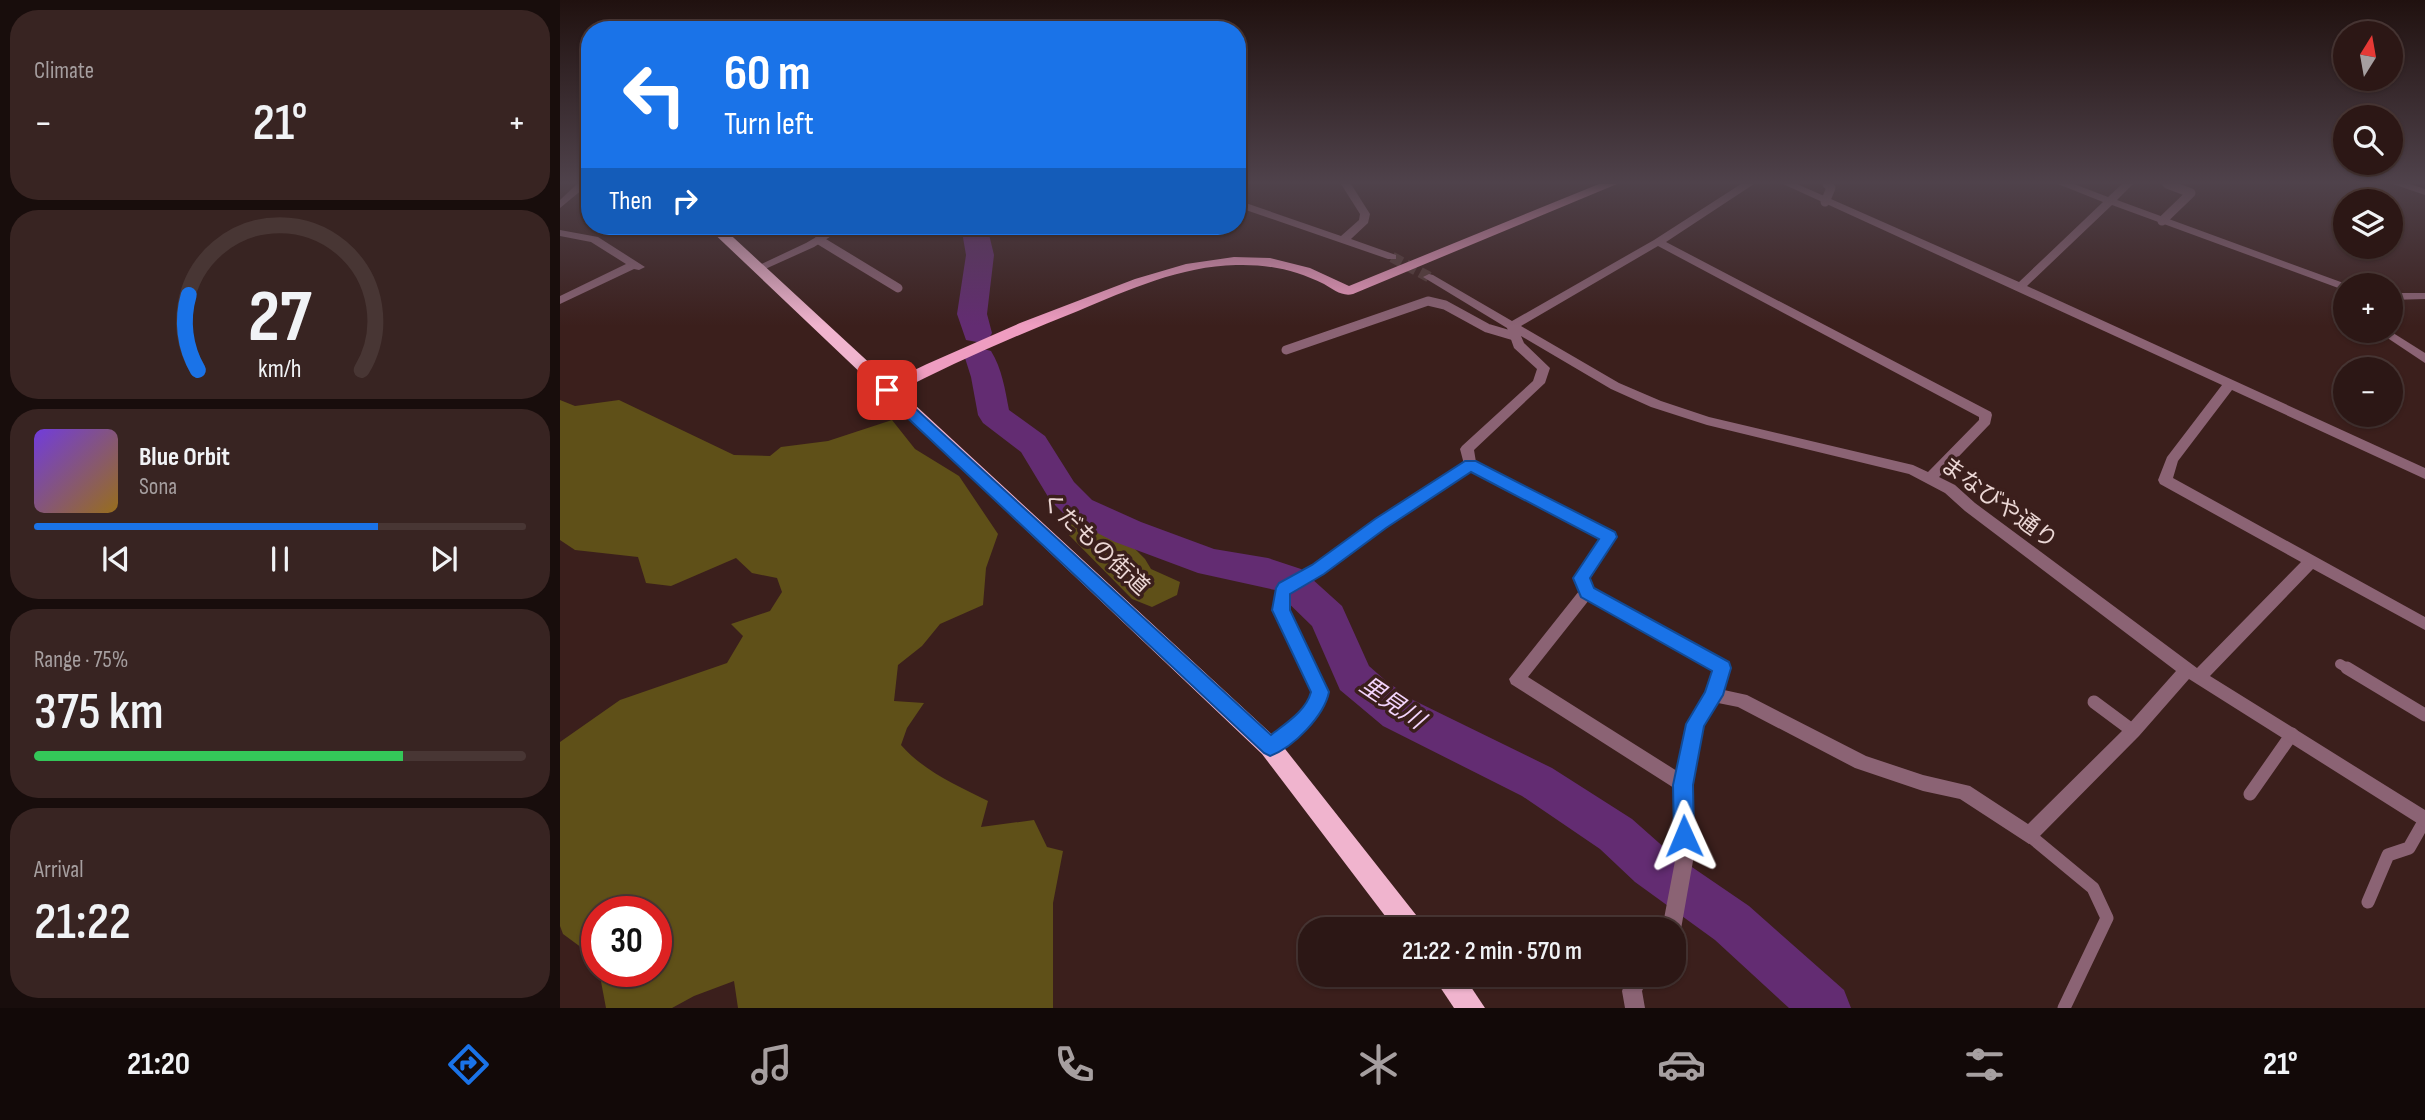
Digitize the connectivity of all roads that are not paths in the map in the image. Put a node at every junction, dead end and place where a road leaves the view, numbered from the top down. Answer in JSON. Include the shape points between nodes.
{"nodes":[{"id":1,"x":1317,"y":231,"type":"edge"},
{"id":2,"x":1353,"y":231,"type":"edge"},
{"id":3,"x":1495,"y":231,"type":"edge"},
{"id":4,"x":1675,"y":231,"type":"edge"},
{"id":5,"x":1892,"y":231,"type":"edge"},
{"id":6,"x":2078,"y":231,"type":"edge"},
{"id":7,"x":2190,"y":231,"type":"edge"},
{"id":8,"x":560,"y":233,"type":"edge"},
{"id":9,"x":723,"y":235,"type":"edge"},
{"id":10,"x":827,"y":235,"type":"edge"},
{"id":11,"x":819,"y":240,"type":"junction"},
{"id":12,"x":1343,"y":240,"type":"junction"},
{"id":13,"x":1658,"y":242,"type":"junction"},
{"id":14,"x":1392,"y":257,"type":"tunnel mouth"},
{"id":15,"x":759,"y":268,"type":"junction"},
{"id":16,"x":1429,"y":277,"type":"tunnel mouth"},
{"id":17,"x":2333,"y":283,"type":"edge"},
{"id":18,"x":2020,"y":287,"type":"junction"},
{"id":19,"x":898,"y":288,"type":"dead end"},
{"id":20,"x":2425,"y":296,"type":"edge"},
{"id":21,"x":2403,"y":297,"type":"edge"},
{"id":22,"x":560,"y":300,"type":"edge"},
{"id":23,"x":1513,"y":331,"type":"junction"},
{"id":24,"x":2401,"y":343,"type":"edge"},
{"id":25,"x":1286,"y":350,"type":"dead end"},
{"id":26,"x":2425,"y":359,"type":"edge"},
{"id":27,"x":2230,"y":383,"type":"junction"},
{"id":28,"x":887,"y":390,"type":"junction"},
{"id":29,"x":1470,"y":465,"type":"junction"},
{"id":30,"x":2425,"y":474,"type":"edge"},
{"id":31,"x":1930,"y":478,"type":"junction"},
{"id":32,"x":2312,"y":560,"type":"junction"},
{"id":33,"x":1587,"y":592,"type":"junction"},
{"id":34,"x":2425,"y":624,"type":"edge"},
{"id":35,"x":2340,"y":664,"type":"dead end"},
{"id":36,"x":2193,"y":673,"type":"junction"},
{"id":37,"x":1714,"y":695,"type":"junction"},
{"id":38,"x":2094,"y":702,"type":"dead end"},
{"id":39,"x":2425,"y":715,"type":"edge"},
{"id":40,"x":2133,"y":731,"type":"junction"},
{"id":41,"x":2292,"y":734,"type":"junction"},
{"id":42,"x":1270,"y":747,"type":"junction"},
{"id":43,"x":1683,"y":785,"type":"junction"},
{"id":44,"x":2250,"y":794,"type":"dead end"},
{"id":45,"x":2425,"y":820,"type":"edge"},
{"id":46,"x":2029,"y":835,"type":"junction"},
{"id":47,"x":2368,"y":902,"type":"dead end"},
{"id":48,"x":1402,"y":917,"type":"edge"},
{"id":49,"x":1674,"y":917,"type":"edge"},
{"id":50,"x":1455,"y":987,"type":"edge"},
{"id":51,"x":1633,"y":987,"type":"edge"},
{"id":52,"x":1471,"y":1008,"type":"edge"},
{"id":53,"x":1635,"y":1008,"type":"edge"},
{"id":54,"x":2064,"y":1008,"type":"edge"}],
"edges":[{"from":1,"to":12,"type":"street"},
{"from":2,"to":12,"type":"street"},
{"from":3,"to":28,"type":"main road","via":[[1348,291],[1298,269],[1258,261],[1198,265],[1159,275],[957,354]]},
{"from":4,"to":13,"type":"street"},
{"from":5,"to":18,"type":"street"},
{"from":6,"to":18,"type":"street"},
{"from":7,"to":17,"type":"street"},
{"from":8,"to":22,"type":"street","via":[[594,239],[637,265]]},
{"from":9,"to":15,"type":"highway","name":"くだもの街道"},
{"from":10,"to":11,"type":"street"},
{"from":11,"to":15,"type":"street"},
{"from":11,"to":19,"type":"lane"},
{"from":12,"to":14,"type":"street"},
{"from":13,"to":23,"type":"street"},
{"from":13,"to":31,"type":"street","via":[[1986,415]]},
{"from":15,"to":28,"type":"highway","name":"くだもの街道"},
{"from":16,"to":23,"type":"street","name":"まなびや通り"},
{"from":18,"to":27,"type":"street"},
{"from":20,"to":21,"type":"street"},
{"from":23,"to":25,"type":"lane","via":[[1487,328],[1428,301]]},
{"from":23,"to":29,"type":"street","via":[[1518,345],[1544,368],[1543,373],[1539,383],[1467,449]]},
{"from":23,"to":31,"type":"street","name":"まなびや通り","via":[[1656,404],[1707,421],[1883,461]]},
{"from":24,"to":26,"type":"street"},
{"from":27,"to":30,"type":"street"},
{"from":27,"to":32,"type":"street","via":[[2172,460],[2165,480]]},
{"from":28,"to":42,"type":"highway","name":"くだもの街道"},
{"from":29,"to":33,"type":"street","via":[[1609,537],[1582,578]]},
{"from":29,"to":42,"type":"lane","via":[[1282,593],[1281,610],[1320,692],[1317,705],[1306,718]]},
{"from":31,"to":36,"type":"street","name":"まなびや通り","via":[[1951,489]]},
{"from":32,"to":34,"type":"street"},
{"from":32,"to":36,"type":"street"},
{"from":33,"to":37,"type":"street","via":[[1722,668]]},
{"from":33,"to":43,"type":"street","via":[[1517,679]]},
{"from":35,"to":39,"type":"lane"},
{"from":36,"to":40,"type":"street"},
{"from":36,"to":41,"type":"street","name":"まなびや通り"},
{"from":37,"to":43,"type":"street","via":[[1695,724]]},
{"from":37,"to":46,"type":"street","via":[[1741,700],[1861,762],[1964,792]]},
{"from":38,"to":40,"type":"lane"},
{"from":40,"to":46,"type":"street"},
{"from":41,"to":44,"type":"lane"},
{"from":41,"to":45,"type":"street","name":"まなびや通り"},
{"from":42,"to":48,"type":"highway","name":"くだもの街道"},
{"from":43,"to":49,"type":"street","via":[[1684,861]]},
{"from":45,"to":47,"type":"lane","via":[[2409,848],[2388,855]]},
{"from":46,"to":54,"type":"lane","via":[[2093,888],[2107,918]]},
{"from":50,"to":52,"type":"highway"},
{"from":51,"to":53,"type":"street"}]}
